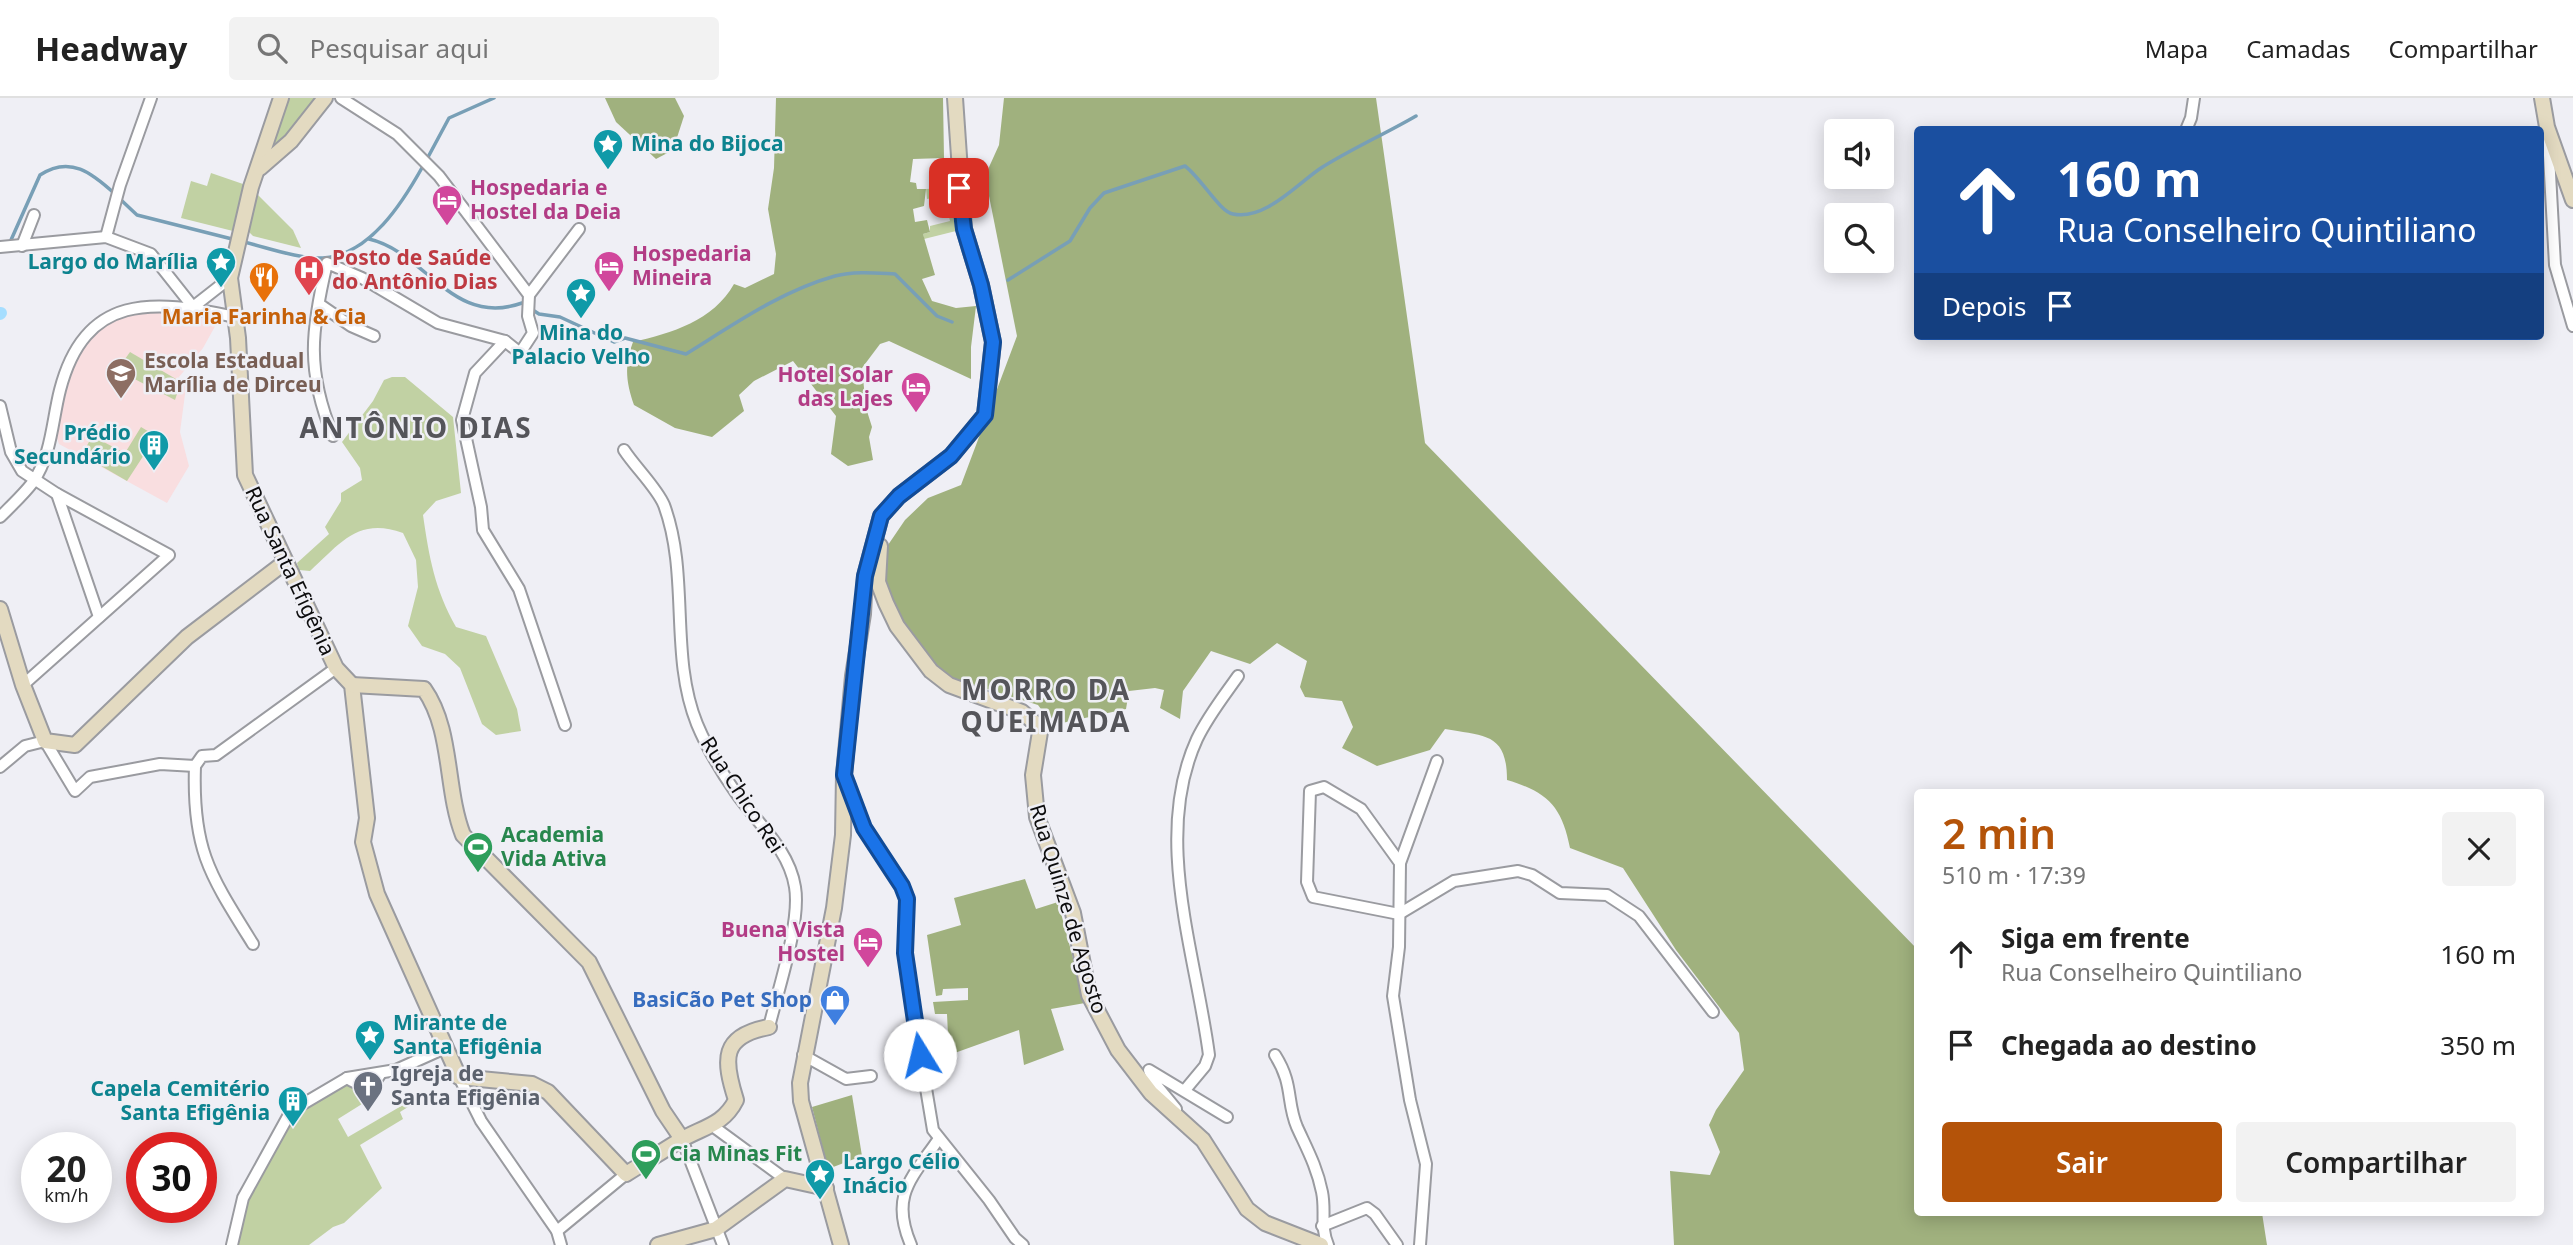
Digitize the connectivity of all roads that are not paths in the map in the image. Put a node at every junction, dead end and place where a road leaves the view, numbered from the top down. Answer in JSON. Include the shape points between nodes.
{"nodes":[{"id":1,"x":151,"y":98,"type":"edge"},
{"id":2,"x":281,"y":98,"type":"edge"},
{"id":3,"x":325,"y":98,"type":"edge"},
{"id":4,"x":341,"y":98,"type":"edge"},
{"id":5,"x":955,"y":98,"type":"edge"},
{"id":6,"x":2194,"y":98,"type":"edge"},
{"id":7,"x":2542,"y":98,"type":"edge"},
{"id":8,"x":2188,"y":126,"type":"edge"},
{"id":9,"x":2547,"y":127,"type":"junction"},
{"id":10,"x":259,"y":169,"type":"junction"},
{"id":11,"x":2573,"y":200,"type":"edge"},
{"id":12,"x":34,"y":215,"type":"dead end"},
{"id":13,"x":579,"y":229,"type":"dead end"},
{"id":14,"x":106,"y":237,"type":"junction"},
{"id":15,"x":22,"y":246,"type":"junction"},
{"id":16,"x":0,"y":247,"type":"edge"},
{"id":17,"x":231,"y":271,"type":"junction"},
{"id":18,"x":529,"y":295,"type":"junction"},
{"id":19,"x":320,"y":304,"type":"junction"},
{"id":20,"x":193,"y":307,"type":"junction"},
{"id":21,"x":235,"y":317,"type":"junction"},
{"id":22,"x":2573,"y":326,"type":"edge"},
{"id":23,"x":374,"y":336,"type":"dead end"},
{"id":24,"x":505,"y":341,"type":"junction"},
{"id":25,"x":0,"y":407,"type":"edge"},
{"id":26,"x":333,"y":436,"type":"dead end"},
{"id":27,"x":624,"y":450,"type":"dead end"},
{"id":28,"x":33,"y":481,"type":"junction"},
{"id":29,"x":57,"y":494,"type":"junction"},
{"id":30,"x":881,"y":516,"type":"junction"},
{"id":31,"x":0,"y":517,"type":"edge"},
{"id":32,"x":284,"y":564,"type":"junction"},
{"id":33,"x":0,"y":609,"type":"edge"},
{"id":34,"x":99,"y":617,"type":"junction"},
{"id":35,"x":336,"y":668,"type":"junction"},
{"id":36,"x":1238,"y":676,"type":"dead end"},
{"id":37,"x":23,"y":685,"type":"junction"},
{"id":38,"x":352,"y":685,"type":"junction"},
{"id":39,"x":565,"y":725,"type":"dead end"},
{"id":40,"x":46,"y":741,"type":"junction"},
{"id":41,"x":1437,"y":761,"type":"dead end"},
{"id":42,"x":195,"y":766,"type":"junction"},
{"id":43,"x":0,"y":767,"type":"edge"},
{"id":44,"x":844,"y":775,"type":"junction"},
{"id":45,"x":1400,"y":863,"type":"junction"},
{"id":46,"x":1399,"y":914,"type":"junction"},
{"id":47,"x":253,"y":944,"type":"dead end"},
{"id":48,"x":1713,"y":1012,"type":"dead end"},
{"id":49,"x":769,"y":1027,"type":"joint"},
{"id":50,"x":445,"y":1048,"type":"junction"},
{"id":51,"x":803,"y":1055,"type":"junction"},
{"id":52,"x":1275,"y":1055,"type":"dead end"},
{"id":53,"x":872,"y":1076,"type":"dead end"},
{"id":54,"x":458,"y":1077,"type":"junction"},
{"id":55,"x":1185,"y":1090,"type":"junction"},
{"id":56,"x":1227,"y":1116,"type":"dead end"},
{"id":57,"x":714,"y":1126,"type":"junction"},
{"id":58,"x":1193,"y":1130,"type":"junction"},
{"id":59,"x":682,"y":1139,"type":"junction"},
{"id":60,"x":938,"y":1140,"type":"junction"},
{"id":61,"x":626,"y":1174,"type":"junction"},
{"id":62,"x":785,"y":1179,"type":"junction"},
{"id":63,"x":826,"y":1188,"type":"junction"},
{"id":64,"x":1322,"y":1226,"type":"junction"},
{"id":65,"x":716,"y":1229,"type":"junction"},
{"id":66,"x":557,"y":1231,"type":"junction"},
{"id":67,"x":1019,"y":1243,"type":"edge"},
{"id":68,"x":232,"y":1245,"type":"edge"},
{"id":69,"x":561,"y":1245,"type":"edge"},
{"id":70,"x":658,"y":1245,"type":"edge"},
{"id":71,"x":723,"y":1245,"type":"edge"},
{"id":72,"x":841,"y":1245,"type":"edge"},
{"id":73,"x":911,"y":1245,"type":"edge"},
{"id":74,"x":1321,"y":1245,"type":"edge"},
{"id":75,"x":1328,"y":1245,"type":"edge"},
{"id":76,"x":1397,"y":1245,"type":"edge"},
{"id":77,"x":1420,"y":1245,"type":"edge"}],
"edges":[{"from":1,"to":14,"type":"street"},
{"from":2,"to":10,"type":"street","name":"Rua Santa Efigênia"},
{"from":3,"to":10,"type":"street","via":[[291,141]]},
{"from":4,"to":18,"type":"street","via":[[397,134],[439,176]]},
{"from":5,"to":30,"type":"street","via":[[964,229],[993,342],[985,415],[951,456]]},
{"from":6,"to":8,"type":"street"},
{"from":7,"to":9,"type":"street"},
{"from":9,"to":11,"type":"street"},
{"from":9,"to":22,"type":"street","via":[[2555,265]]},
{"from":10,"to":17,"type":"street","name":"Rua Santa Efigênia"},
{"from":12,"to":15,"type":"street"},
{"from":13,"to":18,"type":"street"},
{"from":14,"to":15,"type":"street"},
{"from":14,"to":20,"type":"street","via":[[151,254]]},
{"from":15,"to":16,"type":"street"},
{"from":17,"to":20,"type":"street"},
{"from":17,"to":21,"type":"street","name":"Rua Santa Efigênia"},
{"from":18,"to":24,"type":"street","via":[[533,333],[520,353]]},
{"from":19,"to":23,"type":"street"},
{"from":19,"to":24,"type":"street","via":[[327,263],[438,323]]},
{"from":19,"to":26,"type":"street","via":[[312,333],[313,357],[322,410]]},
{"from":20,"to":21,"type":"street"},
{"from":20,"to":28,"type":"street","via":[[131,306],[98,322],[75,348],[60,389],[53,436]]},
{"from":21,"to":32,"type":"street","name":"Rua Santa Efigênia","via":[[245,475]]},
{"from":24,"to":39,"type":"street","via":[[475,373],[462,421],[483,530],[519,589]]},
{"from":25,"to":28,"type":"street","via":[[11,452]]},
{"from":27,"to":49,"type":"street","name":"Rua Chico Rei","via":[[658,494],[668,518],[683,667],[698,726],[737,794],[780,850],[795,886],[791,929]]},
{"from":28,"to":29,"type":"street"},
{"from":28,"to":31,"type":"street"},
{"from":29,"to":34,"type":"street"},
{"from":29,"to":34,"type":"street","via":[[169,555]]},
{"from":30,"to":44,"type":"street","via":[[865,576]]},
{"from":30,"to":58,"type":"street","name":"Rua Quinze de Agosto","via":[[878,583],[897,626],[916,653],[949,685],[1022,712],[1036,724],[1040,732],[1033,775],[1037,817],[1073,913],[1089,995],[1139,1080]]},
{"from":32,"to":35,"type":"street","name":"Rua Santa Efigênia"},
{"from":32,"to":40,"type":"street","via":[[187,637],[75,745]]},
{"from":33,"to":37,"type":"street"},
{"from":34,"to":37,"type":"street"},
{"from":35,"to":38,"type":"street","name":"Rua Santa Efigênia"},
{"from":35,"to":42,"type":"street","via":[[216,755],[202,756]]},
{"from":36,"to":55,"type":"street","via":[[1198,738],[1181,794],[1178,857],[1209,1055]]},
{"from":37,"to":40,"type":"street"},
{"from":38,"to":50,"type":"street","via":[[367,818],[365,853],[377,894]]},
{"from":38,"to":59,"type":"street","via":[[424,689],[438,708],[453,810],[463,835],[589,962],[663,1111]]},
{"from":40,"to":42,"type":"street","via":[[75,792],[90,777],[160,764]]},
{"from":40,"to":43,"type":"street","via":[[25,746]]},
{"from":41,"to":45,"type":"street"},
{"from":42,"to":47,"type":"street","via":[[197,836],[203,856]]},
{"from":44,"to":51,"type":"street","via":[[843,835],[834,908]]},
{"from":44,"to":60,"type":"street","via":[[864,828],[907,899],[908,981],[928,1109]]},
{"from":45,"to":46,"type":"street"},
{"from":45,"to":46,"type":"street","via":[[1361,809],[1324,787],[1310,791],[1310,894]]},
{"from":46,"to":48,"type":"street","via":[[1454,881],[1518,871],[1560,893],[1607,895],[1639,915]]},
{"from":46,"to":77,"type":"street","via":[[1393,996],[1426,1164]]},
{"from":49,"to":57,"type":"street","via":[[737,1039],[728,1050],[736,1100]]},
{"from":50,"to":54,"type":"street"},
{"from":50,"to":68,"type":"street","via":[[396,1070],[347,1077],[291,1111],[243,1198]]},
{"from":51,"to":53,"type":"street","via":[[846,1079]]},
{"from":51,"to":63,"type":"street","via":[[801,1101]]},
{"from":52,"to":64,"type":"street","via":[[1288,1079],[1297,1126],[1321,1183]]},
{"from":54,"to":61,"type":"street","via":[[532,1084],[548,1092]]},
{"from":54,"to":66,"type":"street","via":[[481,1121]]},
{"from":55,"to":56,"type":"street"},
{"from":55,"to":58,"type":"street","via":[[1154,1070],[1148,1071]]},
{"from":57,"to":59,"type":"street"},
{"from":57,"to":62,"type":"street"},
{"from":58,"to":74,"type":"street","name":"Rua Quinze de Agosto","via":[[1256,1217]]},
{"from":59,"to":61,"type":"street"},
{"from":59,"to":65,"type":"street"},
{"from":60,"to":67,"type":"street"},
{"from":60,"to":73,"type":"street","via":[[902,1198],[902,1220]]},
{"from":61,"to":66,"type":"street"},
{"from":62,"to":63,"type":"street"},
{"from":62,"to":65,"type":"street"},
{"from":63,"to":72,"type":"street"},
{"from":64,"to":75,"type":"street"},
{"from":64,"to":76,"type":"street","via":[[1367,1208]]},
{"from":65,"to":70,"type":"street"},
{"from":65,"to":71,"type":"street"},
{"from":66,"to":69,"type":"street"}]}
